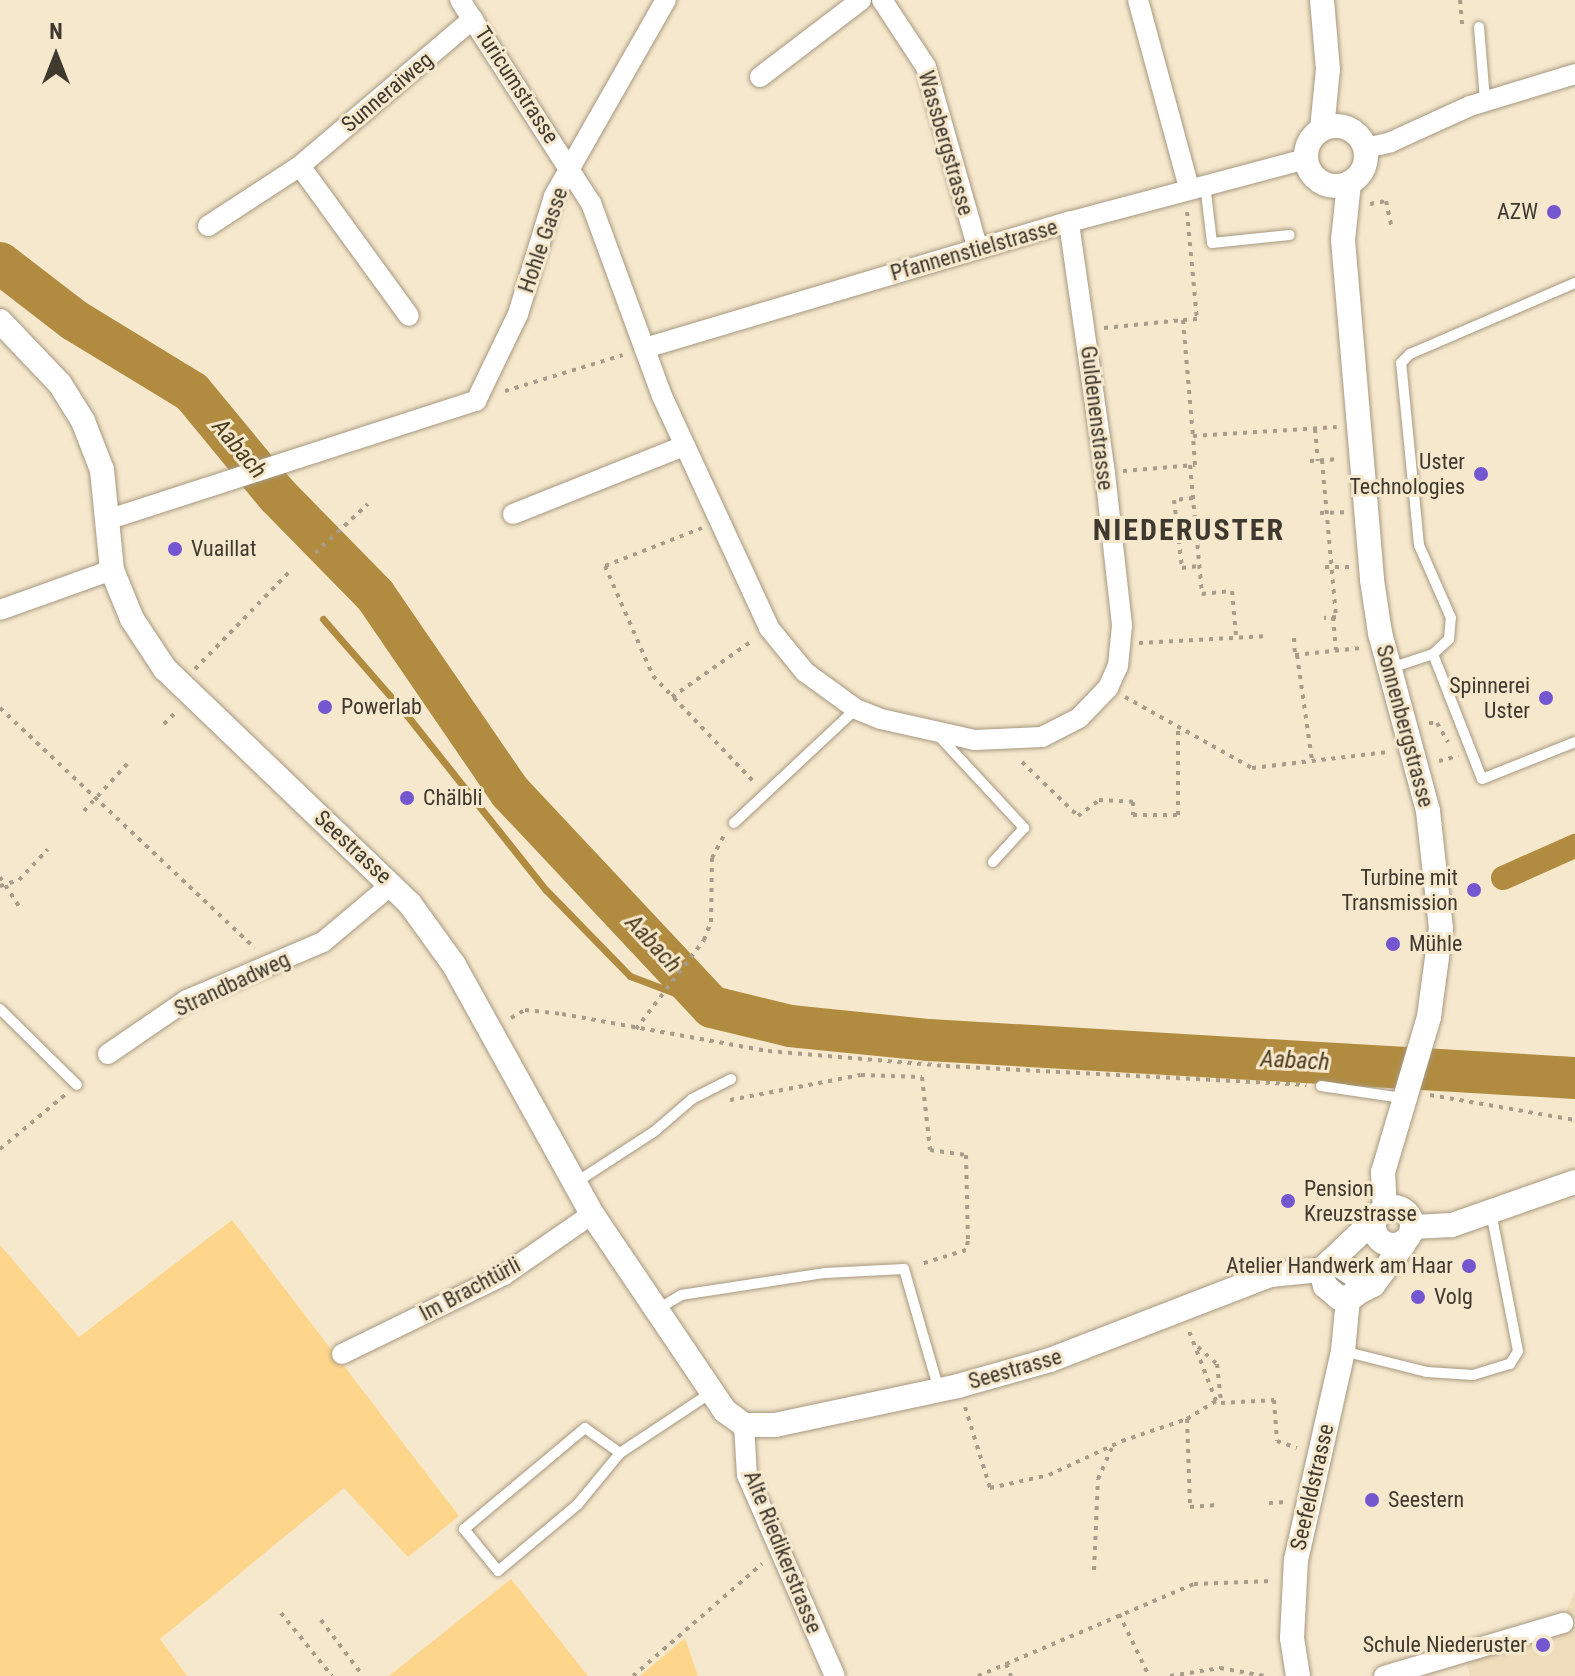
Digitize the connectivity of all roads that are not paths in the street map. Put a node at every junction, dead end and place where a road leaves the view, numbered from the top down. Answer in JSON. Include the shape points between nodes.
{"nodes":[{"id":1,"x":460,"y":0,"type":"edge"},
{"id":2,"x":666,"y":0,"type":"edge"},
{"id":3,"x":861,"y":0,"type":"edge"},
{"id":4,"x":882,"y":0,"type":"edge"},
{"id":5,"x":1138,"y":0,"type":"edge"},
{"id":6,"x":1322,"y":0,"type":"edge"},
{"id":7,"x":473,"y":19,"type":"junction"},
{"id":8,"x":1479,"y":27,"type":"dead end"},
{"id":9,"x":1575,"y":74,"type":"edge"},
{"id":10,"x":760,"y":77,"type":"dead end"},
{"id":11,"x":1485,"y":100,"type":"junction"},
{"id":12,"x":1332,"y":127,"type":"junction"},
{"id":13,"x":1366,"y":148,"type":"junction"},
{"id":14,"x":1306,"y":159,"type":"junction"},
{"id":15,"x":300,"y":166,"type":"junction"},
{"id":16,"x":571,"y":167,"type":"junction"},
{"id":17,"x":1337,"y":184,"type":"junction"},
{"id":18,"x":1193,"y":192,"type":"junction"},
{"id":19,"x":1069,"y":222,"type":"junction"},
{"id":20,"x":208,"y":226,"type":"dead end"},
{"id":21,"x":1290,"y":235,"type":"dead end"},
{"id":22,"x":978,"y":249,"type":"junction"},
{"id":23,"x":1575,"y":283,"type":"edge"},
{"id":24,"x":409,"y":316,"type":"dead end"},
{"id":25,"x":0,"y":321,"type":"edge"},
{"id":26,"x":645,"y":348,"type":"junction"},
{"id":27,"x":684,"y":446,"type":"junction"},
{"id":28,"x":513,"y":514,"type":"dead end"},
{"id":29,"x":110,"y":519,"type":"junction"},
{"id":30,"x":112,"y":570,"type":"junction"},
{"id":31,"x":0,"y":610,"type":"edge"},
{"id":32,"x":1433,"y":654,"type":"junction"},
{"id":33,"x":1386,"y":657,"type":"junction"},
{"id":34,"x":856,"y":709,"type":"junction"},
{"id":35,"x":938,"y":735,"type":"junction"},
{"id":36,"x":1575,"y":742,"type":"edge"},
{"id":37,"x":734,"y":823,"type":"road end"},
{"id":38,"x":993,"y":862,"type":"dead end"},
{"id":39,"x":392,"y":884,"type":"junction"},
{"id":40,"x":0,"y":1009,"type":"edge"},
{"id":41,"x":108,"y":1054,"type":"dead end"},
{"id":42,"x":731,"y":1079,"type":"dead end"},
{"id":43,"x":77,"y":1085,"type":"road end"},
{"id":44,"x":1321,"y":1086,"type":"road end"},
{"id":45,"x":1409,"y":1093,"type":"junction"},
{"id":46,"x":1575,"y":1182,"type":"edge"},
{"id":47,"x":575,"y":1183,"type":"junction"},
{"id":48,"x":1491,"y":1212,"type":"junction"},
{"id":49,"x":1380,"y":1213,"type":"junction"},
{"id":50,"x":592,"y":1214,"type":"junction"},
{"id":51,"x":1408,"y":1235,"type":"junction"},
{"id":52,"x":1327,"y":1265,"type":"junction"},
{"id":53,"x":1354,"y":1295,"type":"junction"},
{"id":54,"x":656,"y":1310,"type":"junction"},
{"id":55,"x":1343,"y":1351,"type":"junction"},
{"id":56,"x":342,"y":1354,"type":"dead end"},
{"id":57,"x":949,"y":1388,"type":"junction"},
{"id":58,"x":712,"y":1392,"type":"junction"},
{"id":59,"x":744,"y":1425,"type":"junction"},
{"id":60,"x":620,"y":1453,"type":"junction"},
{"id":61,"x":1563,"y":1623,"type":"dead end"},
{"id":62,"x":835,"y":1676,"type":"edge"},
{"id":63,"x":1298,"y":1676,"type":"edge"},
{"id":64,"x":1384,"y":1676,"type":"edge"}],
"edges":[{"from":1,"to":7,"type":"street","name":"Turicumstrasse"},
{"from":2,"to":16,"type":"street","name":"Hohle Gasse"},
{"from":3,"to":10,"type":"street"},
{"from":4,"to":22,"type":"street","name":"Wassbergstrasse","via":[[926,67]]},
{"from":5,"to":18,"type":"street"},
{"from":6,"to":12,"type":"street"},
{"from":7,"to":15,"type":"street","name":"Sunneraiweg"},
{"from":7,"to":16,"type":"street","name":"Turicumstrasse"},
{"from":8,"to":11,"type":"lane"},
{"from":9,"to":11,"type":"street"},
{"from":11,"to":13,"type":"street"},
{"from":12,"to":13,"type":"street","via":[[1353,130]]},
{"from":12,"to":14,"type":"street","via":[[1312,136]]},
{"from":13,"to":17,"type":"street","via":[[1362,172]]},
{"from":14,"to":17,"type":"street","via":[[1316,178]]},
{"from":14,"to":18,"type":"street","name":"Pfannenstielstrasse"},
{"from":15,"to":20,"type":"street","name":"Sunneraiweg"},
{"from":15,"to":24,"type":"street"},
{"from":16,"to":26,"type":"street","name":"Turicumstrasse","via":[[591,203]]},
{"from":16,"to":29,"type":"street","name":"Hohle Gasse","via":[[554,196],[505,347],[476,401]]},
{"from":17,"to":33,"type":"street","name":"Sonnenbergstrasse","via":[[1372,580]]},
{"from":18,"to":19,"type":"street","name":"Pfannenstielstrasse"},
{"from":18,"to":21,"type":"lane","via":[[1212,243]]},
{"from":19,"to":22,"type":"street","name":"Pfannenstielstrasse"},
{"from":19,"to":35,"type":"street","name":"Guldenenstrasse","via":[[1105,473],[1121,644],[1108,688],[1064,728],[1019,742]]},
{"from":22,"to":26,"type":"street","name":"Pfannenstielstrasse"},
{"from":23,"to":32,"type":"lane","via":[[1410,354],[1401,363],[1419,545],[1451,618],[1449,639]]},
{"from":25,"to":29,"type":"street","name":"Seestrasse","via":[[60,384],[83,421],[102,470]]},
{"from":26,"to":27,"type":"street","name":"Guldenenstrasse"},
{"from":27,"to":28,"type":"street"},
{"from":27,"to":34,"type":"street","name":"Guldenenstrasse","via":[[769,628],[805,672]]},
{"from":29,"to":30,"type":"street","name":"Seestrasse"},
{"from":30,"to":31,"type":"street"},
{"from":30,"to":39,"type":"street","name":"Seestrasse","via":[[132,619],[165,669]]},
{"from":32,"to":33,"type":"lane"},
{"from":32,"to":36,"type":"lane","via":[[1482,779]]},
{"from":33,"to":45,"type":"street","name":"Sonnenbergstrasse","via":[[1428,811],[1438,875],[1436,983]]},
{"from":34,"to":35,"type":"street","name":"Guldenenstrasse"},
{"from":34,"to":37,"type":"lane"},
{"from":35,"to":38,"type":"lane","via":[[1024,828]]},
{"from":39,"to":41,"type":"street","name":"Strandbadweg","via":[[323,942],[187,1000]]},
{"from":39,"to":47,"type":"street","name":"Seestrasse","via":[[454,965]]},
{"from":40,"to":43,"type":"lane"},
{"from":42,"to":47,"type":"lane","via":[[692,1099],[655,1131]]},
{"from":44,"to":45,"type":"lane"},
{"from":45,"to":49,"type":"street","name":"Sonnenbergstrasse","via":[[1383,1172]]},
{"from":46,"to":48,"type":"street"},
{"from":47,"to":50,"type":"street","name":"Seestrasse"},
{"from":48,"to":51,"type":"street"},
{"from":48,"to":55,"type":"lane","via":[[1518,1351],[1510,1364],[1473,1375],[1427,1372]]},
{"from":49,"to":51,"type":"street","via":[[1384,1238]]},
{"from":49,"to":52,"type":"street"},
{"from":50,"to":54,"type":"street","name":"Seestrasse"},
{"from":50,"to":56,"type":"street","name":"Im Brachtürli","via":[[504,1275]]},
{"from":51,"to":53,"type":"street","via":[[1373,1285]]},
{"from":52,"to":53,"type":"street","via":[[1325,1286]]},
{"from":52,"to":57,"type":"street","name":"Seestrasse","via":[[1270,1275],[1095,1345]]},
{"from":53,"to":55,"type":"street","name":"Seefeldstrasse"},
{"from":54,"to":57,"type":"lane","via":[[681,1295],[825,1273],[904,1269]]},
{"from":54,"to":58,"type":"street","name":"Seestrasse"},
{"from":55,"to":63,"type":"street","name":"Seefeldstrasse","via":[[1296,1560],[1292,1627]]},
{"from":57,"to":59,"type":"street","name":"Seestrasse","via":[[775,1425]]},
{"from":58,"to":59,"type":"street","name":"Seestrasse"},
{"from":58,"to":60,"type":"lane"},
{"from":59,"to":62,"type":"street","name":"Alte Riedikerstrasse","via":[[747,1475]]},
{"from":60,"to":60,"type":"lane","via":[[578,1504],[498,1571],[464,1529],[585,1428]]},
{"from":61,"to":64,"type":"street"}]}
